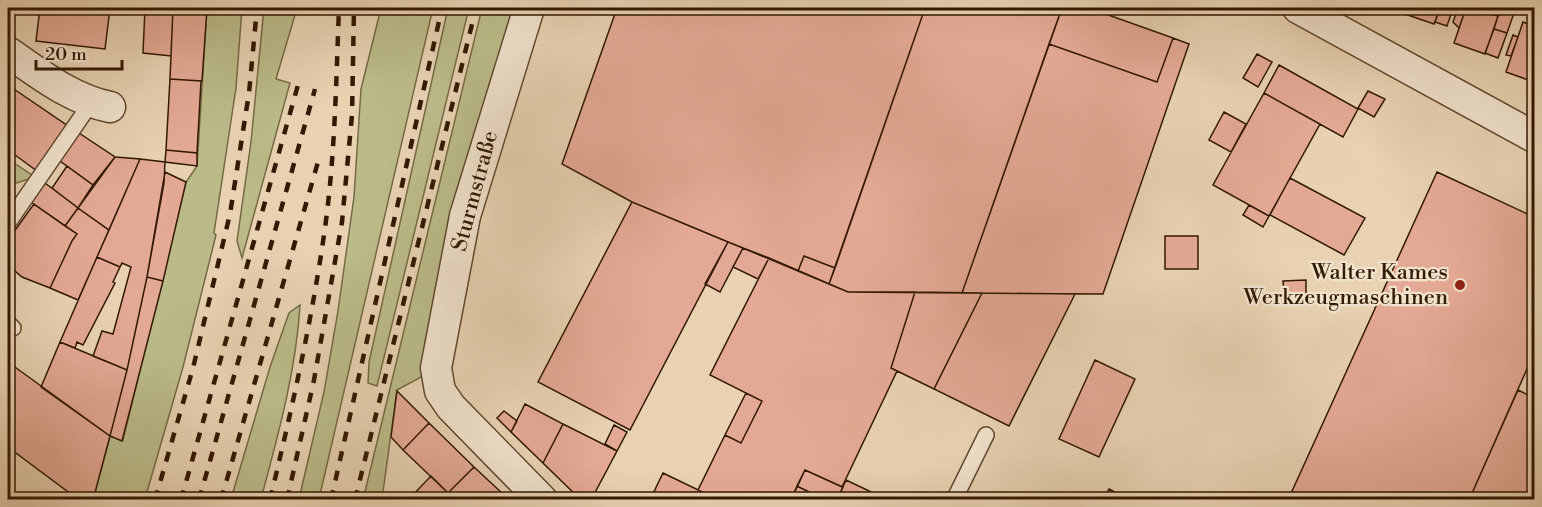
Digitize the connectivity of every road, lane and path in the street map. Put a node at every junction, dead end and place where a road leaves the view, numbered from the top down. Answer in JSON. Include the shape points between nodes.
{"nodes":[{"id":1,"x":529,"y":8,"type":"edge"},
{"id":2,"x":1298,"y":8,"type":"edge"},
{"id":3,"x":8,"y":52,"type":"edge"},
{"id":4,"x":100,"y":105,"type":"joint"},
{"id":5,"x":1534,"y":137,"type":"edge"},
{"id":6,"x":8,"y":223,"type":"edge"},
{"id":7,"x":986,"y":435,"type":"dead end"},
{"id":8,"x":542,"y":500,"type":"edge"},
{"id":9,"x":954,"y":500,"type":"edge"}],
"edges":[{"from":1,"to":8,"type":"street","name":"Sturmstraße","via":[[465,216],[436,377],[450,407]]},
{"from":2,"to":5,"type":"street"},
{"from":3,"to":4,"type":"street","via":[[59,86]]},
{"from":4,"to":6,"type":"lane"},
{"from":7,"to":9,"type":"lane"}]}
